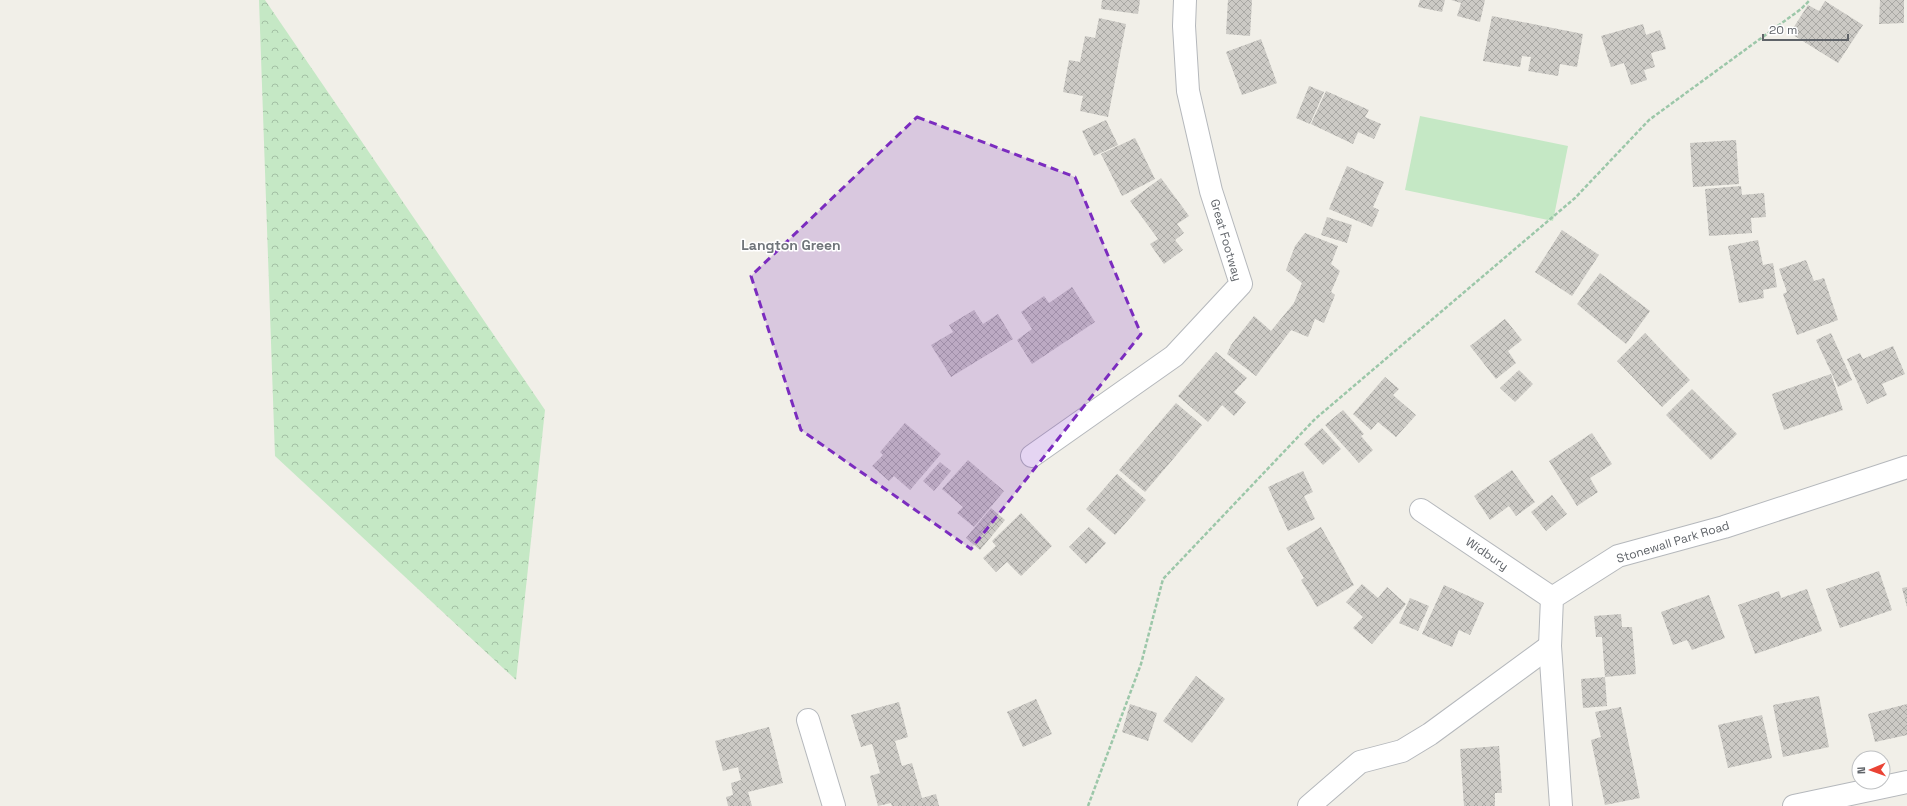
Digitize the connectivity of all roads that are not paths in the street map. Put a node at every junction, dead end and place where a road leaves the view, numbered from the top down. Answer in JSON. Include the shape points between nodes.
{"nodes":[{"id":1,"x":1185,"y":0,"type":"edge"},
{"id":2,"x":1032,"y":456,"type":"dead end"},
{"id":3,"x":1907,"y":467,"type":"edge"},
{"id":4,"x":1421,"y":510,"type":"dead end"},
{"id":5,"x":1552,"y":598,"type":"junction"},
{"id":6,"x":1550,"y":646,"type":"junction"},
{"id":7,"x":808,"y":720,"type":"dead end"},
{"id":8,"x":1907,"y":782,"type":"edge"},
{"id":9,"x":834,"y":806,"type":"edge"},
{"id":10,"x":1309,"y":806,"type":"edge"},
{"id":11,"x":1561,"y":806,"type":"edge"},
{"id":12,"x":1794,"y":806,"type":"edge"}],
"edges":[{"from":1,"to":2,"type":"street","name":"Great Footway","via":[[1188,91],[1211,191],[1241,284],[1174,356]]},
{"from":3,"to":5,"type":"street","name":"Stonewall Park Road","via":[[1724,527],[1618,556]]},
{"from":4,"to":5,"type":"street","name":"Widbury"},
{"from":5,"to":6,"type":"street"},
{"from":6,"to":10,"type":"street","via":[[1430,734],[1402,751],[1360,762]]},
{"from":6,"to":11,"type":"street"},
{"from":7,"to":9,"type":"street"},
{"from":8,"to":12,"type":"street"}]}
